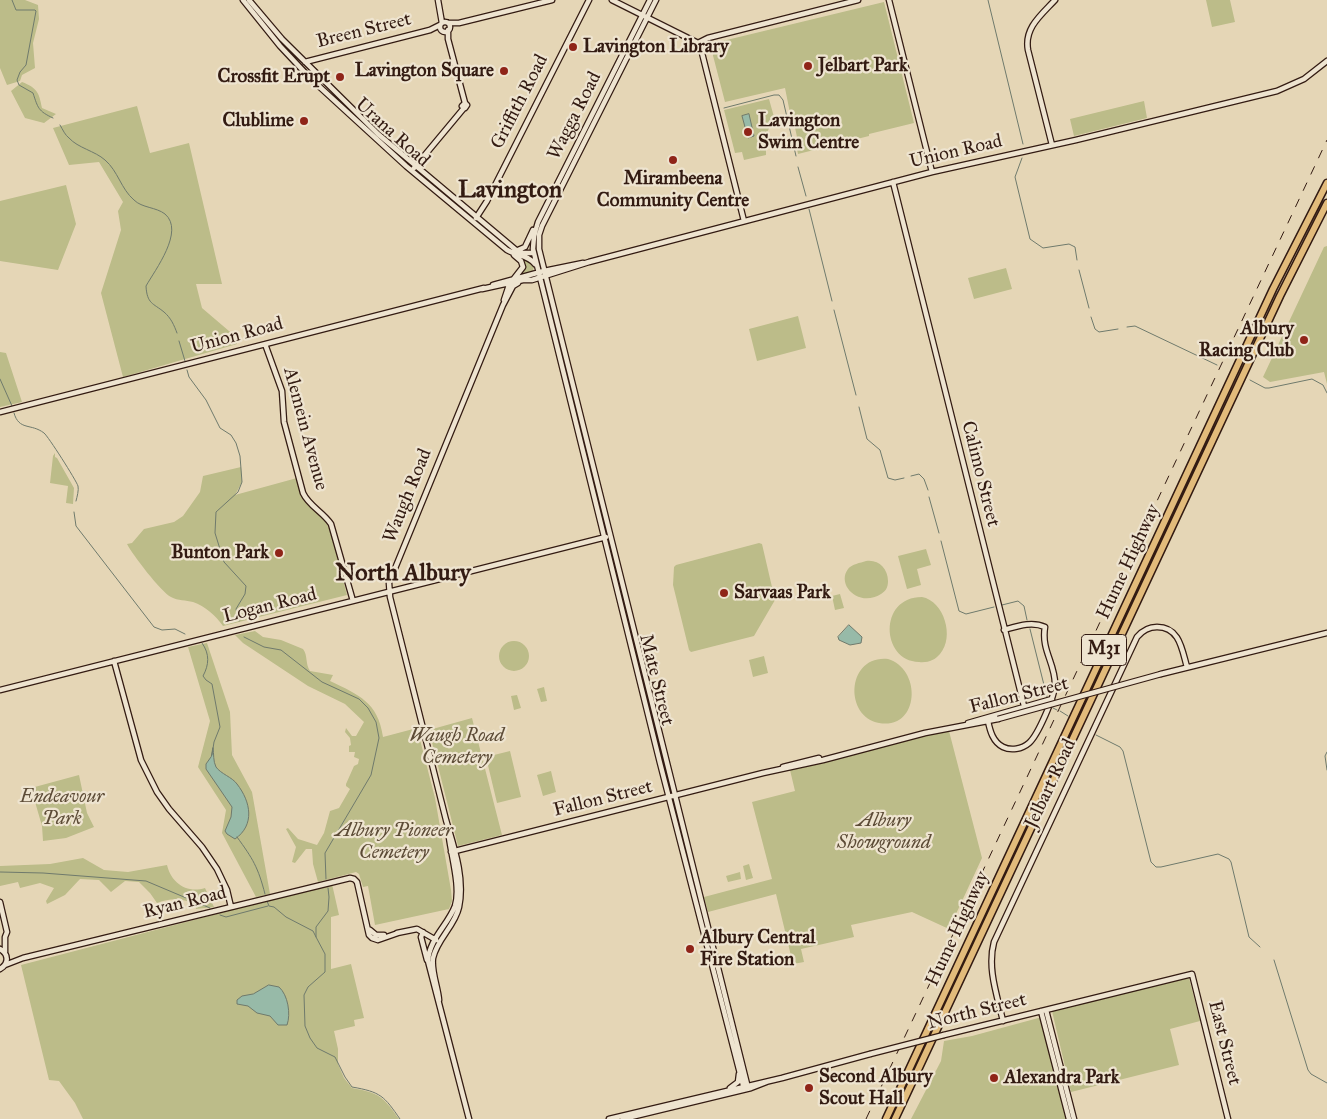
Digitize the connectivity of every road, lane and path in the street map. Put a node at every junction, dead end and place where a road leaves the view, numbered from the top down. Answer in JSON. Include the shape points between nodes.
{"nodes":[{"id":1,"x":243,"y":0,"type":"edge"},
{"id":2,"x":249,"y":0,"type":"edge"},
{"id":3,"x":438,"y":0,"type":"edge"},
{"id":4,"x":552,"y":0,"type":"edge"},
{"id":5,"x":589,"y":0,"type":"edge"},
{"id":6,"x":612,"y":0,"type":"edge"},
{"id":7,"x":650,"y":0,"type":"edge"},
{"id":8,"x":656,"y":0,"type":"edge"},
{"id":9,"x":858,"y":0,"type":"edge"},
{"id":10,"x":889,"y":0,"type":"edge"},
{"id":11,"x":1055,"y":0,"type":"edge"},
{"id":12,"x":645,"y":16,"type":"junction"},
{"id":13,"x":445,"y":27,"type":"junction"},
{"id":14,"x":698,"y":43,"type":"junction"},
{"id":15,"x":306,"y":61,"type":"junction"},
{"id":16,"x":1327,"y":61,"type":"edge"},
{"id":17,"x":300,"y":67,"type":"junction"},
{"id":18,"x":345,"y":101,"type":"junction"},
{"id":19,"x":344,"y":110,"type":"junction"},
{"id":20,"x":1052,"y":146,"type":"junction"},
{"id":21,"x":415,"y":166,"type":"junction"},
{"id":22,"x":412,"y":171,"type":"junction"},
{"id":23,"x":932,"y":172,"type":"junction"},
{"id":24,"x":893,"y":182,"type":"junction"},
{"id":25,"x":1327,"y":183,"type":"edge"},
{"id":26,"x":1327,"y":203,"type":"edge"},
{"id":27,"x":550,"y":204,"type":"junction"},
{"id":28,"x":476,"y":217,"type":"junction"},
{"id":29,"x":744,"y":221,"type":"junction"},
{"id":30,"x":472,"y":222,"type":"junction"},
{"id":31,"x":537,"y":225,"type":"junction"},
{"id":32,"x":514,"y":248,"type":"junction"},
{"id":33,"x":509,"y":251,"type":"junction"},
{"id":34,"x":534,"y":253,"type":"junction"},
{"id":35,"x":540,"y":258,"type":"junction"},
{"id":36,"x":541,"y":273,"type":"junction"},
{"id":37,"x":532,"y":280,"type":"junction"},
{"id":38,"x":512,"y":281,"type":"junction"},
{"id":39,"x":501,"y":286,"type":"junction"},
{"id":40,"x":482,"y":289,"type":"junction"},
{"id":41,"x":505,"y":295,"type":"junction"},
{"id":42,"x":503,"y":305,"type":"junction"},
{"id":43,"x":265,"y":344,"type":"junction"},
{"id":44,"x":0,"y":412,"type":"edge"},
{"id":45,"x":607,"y":537,"type":"junction"},
{"id":46,"x":389,"y":592,"type":"junction"},
{"id":47,"x":353,"y":601,"type":"junction"},
{"id":48,"x":1004,"y":630,"type":"junction"},
{"id":49,"x":1327,"y":633,"type":"edge"},
{"id":50,"x":114,"y":661,"type":"junction"},
{"id":51,"x":1187,"y":667,"type":"junction"},
{"id":52,"x":0,"y":690,"type":"edge"},
{"id":53,"x":1052,"y":699,"type":"junction"},
{"id":54,"x":1024,"y":706,"type":"junction"},
{"id":55,"x":988,"y":721,"type":"junction"},
{"id":56,"x":960,"y":726,"type":"junction"},
{"id":57,"x":672,"y":797,"type":"junction"},
{"id":58,"x":453,"y":851,"type":"junction"},
{"id":59,"x":0,"y":902,"type":"edge"},
{"id":60,"x":231,"y":907,"type":"junction"},
{"id":61,"x":423,"y":932,"type":"junction"},
{"id":62,"x":5,"y":937,"type":"junction"},
{"id":63,"x":435,"y":939,"type":"junction"},
{"id":64,"x":440,"y":942,"type":"junction"},
{"id":65,"x":0,"y":944,"type":"edge"},
{"id":66,"x":3,"y":952,"type":"edge"},
{"id":67,"x":23,"y":958,"type":"junction"},
{"id":68,"x":5,"y":965,"type":"junction"},
{"id":69,"x":429,"y":966,"type":"junction"},
{"id":70,"x":0,"y":969,"type":"edge"},
{"id":71,"x":1192,"y":974,"type":"joint"},
{"id":72,"x":439,"y":1000,"type":"junction"},
{"id":73,"x":1044,"y":1011,"type":"junction"},
{"id":74,"x":1002,"y":1021,"type":"junction"},
{"id":75,"x":739,"y":1071,"type":"junction"},
{"id":76,"x":745,"y":1087,"type":"junction"},
{"id":77,"x":720,"y":1092,"type":"junction"},
{"id":78,"x":1067,"y":1102,"type":"junction"},
{"id":79,"x":469,"y":1119,"type":"edge"},
{"id":80,"x":609,"y":1119,"type":"edge"},
{"id":81,"x":623,"y":1119,"type":"edge"},
{"id":82,"x":886,"y":1119,"type":"edge"},
{"id":83,"x":895,"y":1119,"type":"edge"},
{"id":84,"x":1069,"y":1119,"type":"edge"},
{"id":85,"x":1074,"y":1119,"type":"edge"},
{"id":86,"x":1228,"y":1119,"type":"edge"}],
"edges":[{"from":1,"to":17,"type":"main road","name":"Urana Road"},
{"from":2,"to":15,"type":"main road","name":"Urana Road","via":[[282,39]]},
{"from":3,"to":13,"type":"main road"},
{"from":4,"to":13,"type":"main road","name":"Breen Street"},
{"from":5,"to":28,"type":"main road","name":"Griffith Road"},
{"from":6,"to":12,"type":"main road"},
{"from":7,"to":12,"type":"main road","name":"Wagga Road"},
{"from":8,"to":12,"type":"main road","name":"Wagga Road"},
{"from":9,"to":14,"type":"main road"},
{"from":10,"to":23,"type":"main road"},
{"from":11,"to":20,"type":"main road","via":[[1032,25],[1027,39]]},
{"from":12,"to":14,"type":"main road"},
{"from":12,"to":27,"type":"main road","name":"Wagga Road"},
{"from":13,"to":15,"type":"main road","name":"Breen Street"},
{"from":13,"to":21,"type":"main road","via":[[464,106]]},
{"from":14,"to":29,"type":"main road"},
{"from":15,"to":17,"type":"main road"},
{"from":15,"to":18,"type":"main road","name":"Urana Road"},
{"from":16,"to":20,"type":"main road","name":"Union Road","via":[[1304,80],[1286,88]]},
{"from":17,"to":19,"type":"main road","name":"Urana Road"},
{"from":18,"to":19,"type":"main road"},
{"from":18,"to":21,"type":"main road","name":"Urana Road"},
{"from":19,"to":22,"type":"main road","name":"Urana Road"},
{"from":20,"to":23,"type":"main road","name":"Union Road"},
{"from":21,"to":22,"type":"main road"},
{"from":21,"to":28,"type":"main road","name":"Urana Road"},
{"from":22,"to":30,"type":"main road","name":"Urana Road"},
{"from":23,"to":24,"type":"main road","name":"Union Road"},
{"from":24,"to":29,"type":"main road","name":"Union Road"},
{"from":24,"to":48,"type":"main road","name":"Calimo Street"},
{"from":25,"to":82,"type":"highway","name":"Hume Highway","number":"M31","via":[[1272,289]]},
{"from":26,"to":83,"type":"highway","name":"Hume Highway","number":"M31","via":[[1280,296]]},
{"from":27,"to":31,"type":"main road","name":"Wagga Road"},
{"from":27,"to":35,"type":"main road","name":"Wagga Road","via":[[539,233]]},
{"from":28,"to":30,"type":"main road","name":"Griffith Road"},
{"from":28,"to":32,"type":"main road","name":"Urana Road"},
{"from":29,"to":36,"type":"main road","name":"Union Road"},
{"from":30,"to":33,"type":"main road","name":"Urana Road"},
{"from":31,"to":32,"type":"main road","via":[[524,248]]},
{"from":31,"to":34,"type":"main road","name":"Wagga Road"},
{"from":32,"to":34,"type":"main road","name":"Urana Road"},
{"from":33,"to":36,"type":"main road","name":"Urana Road","via":[[529,258]]},
{"from":33,"to":38,"type":"main road","name":"Waugh Road","via":[[523,265]]},
{"from":34,"to":35,"type":"main road"},
{"from":34,"to":36,"type":"main road","name":"Wagga Road"},
{"from":35,"to":36,"type":"main road","name":"Wagga Road"},
{"from":36,"to":37,"type":"main road","name":"Union Road"},
{"from":36,"to":38,"type":"main road","name":"Union Road"},
{"from":36,"to":45,"type":"main road","name":"Mate Street"},
{"from":37,"to":38,"type":"main road","name":"Union Road"},
{"from":37,"to":42,"type":"main road","name":"Waugh Road","via":[[513,285]]},
{"from":38,"to":39,"type":"main road","name":"Union Road"},
{"from":38,"to":40,"type":"main road","name":"Union Road"},
{"from":38,"to":41,"type":"main road","name":"Waugh Road"},
{"from":39,"to":40,"type":"main road","name":"Union Road"},
{"from":39,"to":41,"type":"main road"},
{"from":40,"to":43,"type":"main road","name":"Union Road"},
{"from":41,"to":42,"type":"main road","name":"Waugh Road"},
{"from":42,"to":46,"type":"main road","name":"Waugh Road","via":[[389,581]]},
{"from":43,"to":44,"type":"main road","name":"Union Road"},
{"from":43,"to":47,"type":"main road","name":"Alemein Avenue","via":[[282,391],[284,422],[303,493],[331,524]]},
{"from":45,"to":46,"type":"main road","name":"Logan Road"},
{"from":45,"to":57,"type":"main road","name":"Mate Street"},
{"from":46,"to":47,"type":"main road","name":"Logan Road"},
{"from":46,"to":58,"type":"main road","name":"Waugh Road"},
{"from":47,"to":50,"type":"main road","name":"Logan Road"},
{"from":48,"to":53,"type":"main road","via":[[1027,624],[1045,627],[1044,642],[1055,684]]},
{"from":48,"to":54,"type":"main road","name":"Calimo Street"},
{"from":49,"to":51,"type":"main road","name":"Fallon Street"},
{"from":50,"to":52,"type":"main road","name":"Logan Road"},
{"from":50,"to":60,"type":"main road","via":[[141,760],[157,792],[217,869]]},
{"from":51,"to":55,"type":"main road","name":"Fallon Street","bridge":true},
{"from":51,"to":74,"type":"main road","name":"Jelbart Road","via":[[1179,640],[1169,629],[1151,627],[1137,637],[994,942],[991,972]]},
{"from":53,"to":54,"type":"main road"},
{"from":53,"to":55,"type":"main road","via":[[1033,738],[1021,748],[1009,749],[998,744]]},
{"from":54,"to":56,"type":"main road"},
{"from":55,"to":56,"type":"main road","name":"Fallon Street"},
{"from":56,"to":57,"type":"main road","name":"Fallon Street"},
{"from":57,"to":58,"type":"main road","name":"Fallon Street"},
{"from":57,"to":75,"type":"main road","name":"Mate Street"},
{"from":57,"to":76,"type":"main road","name":"Mate Street"},
{"from":58,"to":63,"type":"main road","name":"Waugh Road","via":[[455,905]]},
{"from":58,"to":64,"type":"main road","name":"Waugh Road","via":[[460,906]]},
{"from":59,"to":62,"type":"main road","via":[[7,928]]},
{"from":60,"to":61,"type":"main road","name":"Ryan Road","via":[[354,878],[368,926],[376,940],[414,929]]},
{"from":60,"to":67,"type":"main road","name":"Ryan Road"},
{"from":61,"to":63,"type":"main road"},
{"from":61,"to":69,"type":"main road","via":[[421,937]]},
{"from":62,"to":65,"type":"main road"},
{"from":62,"to":66,"type":"main road"},
{"from":63,"to":64,"type":"main road"},
{"from":63,"to":69,"type":"main road","name":"Waugh Road","via":[[429,953]]},
{"from":64,"to":72,"type":"main road","name":"Waugh Road","via":[[433,963]]},
{"from":66,"to":67,"type":"main road","name":"Ryan Road"},
{"from":66,"to":68,"type":"main road","via":[[7,960]]},
{"from":67,"to":68,"type":"main road","name":"Ryan Road"},
{"from":68,"to":70,"type":"main road","name":"Ryan Road"},
{"from":69,"to":72,"type":"main road"},
{"from":71,"to":73,"type":"main road","name":"North Street"},
{"from":71,"to":86,"type":"main road","name":"East Street"},
{"from":72,"to":79,"type":"main road"},
{"from":73,"to":74,"type":"main road","name":"North Street"},
{"from":73,"to":78,"type":"main road"},
{"from":74,"to":76,"type":"main road","name":"North Street","bridge":true},
{"from":75,"to":76,"type":"main road","name":"Mate Street"},
{"from":75,"to":77,"type":"main road","via":[[736,1084]]},
{"from":76,"to":77,"type":"main road","name":"North Street"},
{"from":76,"to":81,"type":"main road","name":"North Street"},
{"from":77,"to":80,"type":"main road","name":"North Street"},
{"from":78,"to":84,"type":"main road"},
{"from":78,"to":85,"type":"main road"}]}
